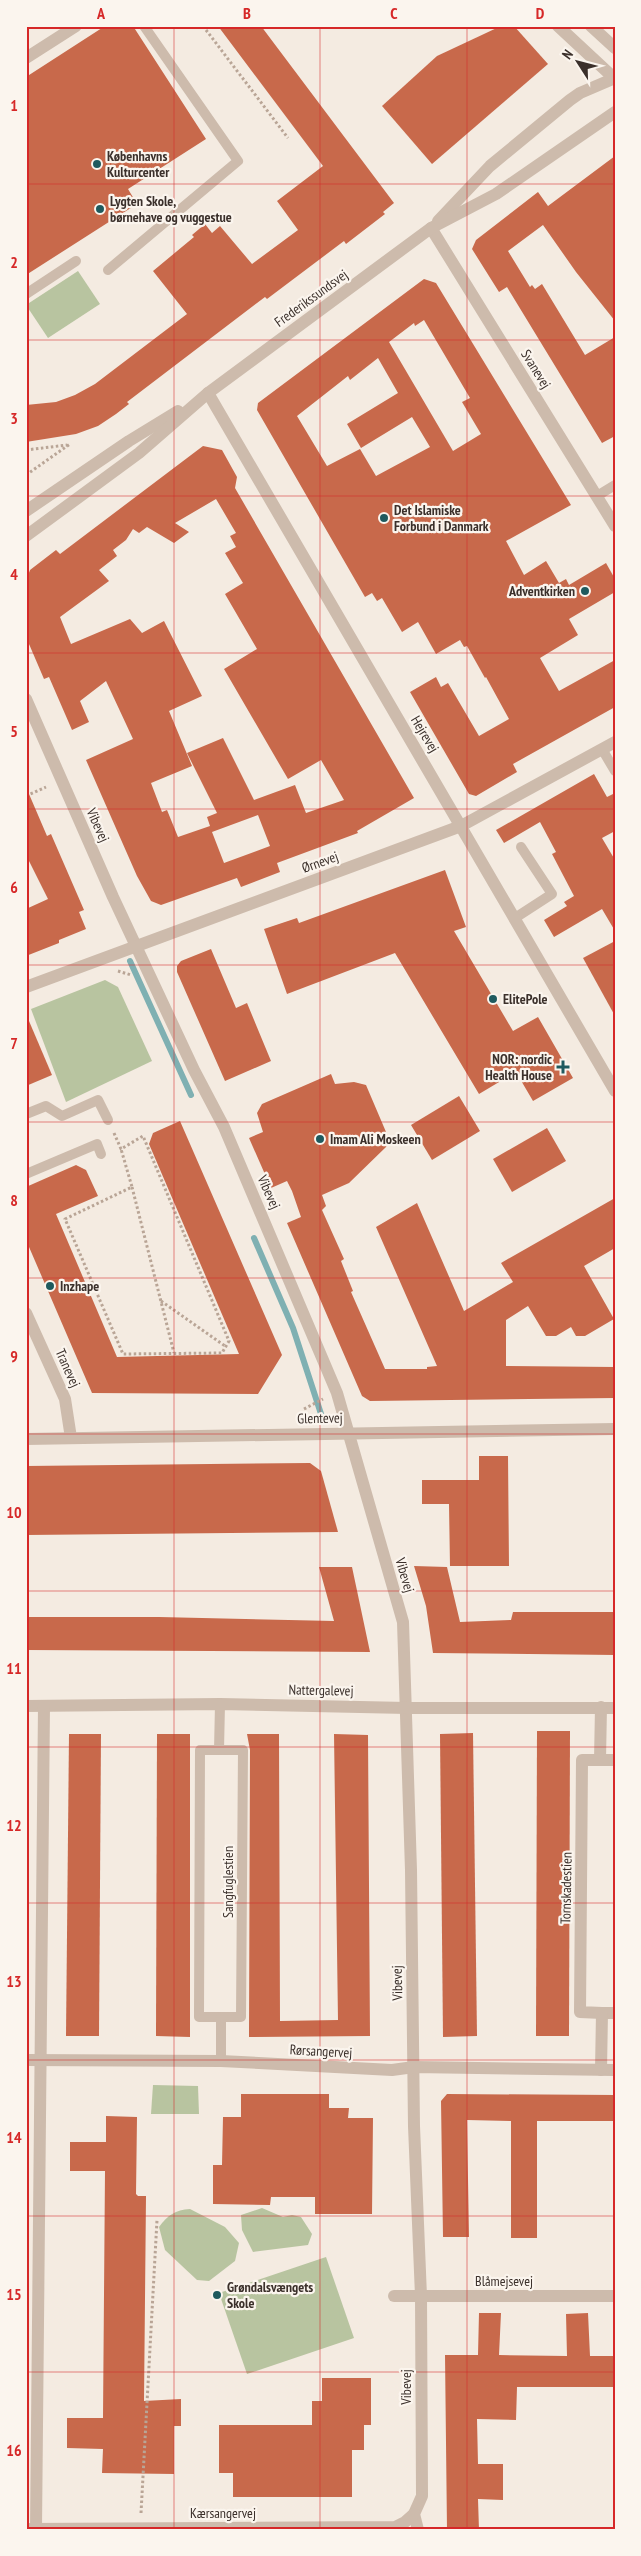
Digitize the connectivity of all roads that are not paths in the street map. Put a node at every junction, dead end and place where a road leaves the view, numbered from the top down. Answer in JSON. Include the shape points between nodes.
{"nodes":[{"id":1,"x":76,"y":26,"type":"edge"},
{"id":2,"x":144,"y":26,"type":"edge"},
{"id":3,"x":558,"y":26,"type":"edge"},
{"id":4,"x":591,"y":26,"type":"edge"},
{"id":5,"x":615,"y":48,"type":"edge"},
{"id":6,"x":26,"y":58,"type":"edge"},
{"id":7,"x":614,"y":79,"type":"edge"},
{"id":8,"x":615,"y":112,"type":"edge"},
{"id":9,"x":431,"y":228,"type":"junction"},
{"id":10,"x":76,"y":261,"type":"dead end"},
{"id":11,"x":108,"y":270,"type":"dead end"},
{"id":12,"x":26,"y":294,"type":"edge"},
{"id":13,"x":208,"y":393,"type":"junction"},
{"id":14,"x":615,"y":485,"type":"edge"},
{"id":15,"x":597,"y":496,"type":"junction"},
{"id":16,"x":26,"y":511,"type":"edge"},
{"id":17,"x":615,"y":526,"type":"edge"},
{"id":18,"x":26,"y":536,"type":"edge"},
{"id":19,"x":26,"y":699,"type":"edge"},
{"id":20,"x":615,"y":742,"type":"edge"},
{"id":21,"x":602,"y":749,"type":"junction"},
{"id":22,"x":615,"y":771,"type":"edge"},
{"id":23,"x":461,"y":826,"type":"junction"},
{"id":24,"x":521,"y":847,"type":"dead end"},
{"id":25,"x":515,"y":918,"type":"junction"},
{"id":26,"x":136,"y":945,"type":"junction"},
{"id":27,"x":26,"y":987,"type":"edge"},
{"id":28,"x":615,"y":1091,"type":"edge"},
{"id":29,"x":26,"y":1114,"type":"edge"},
{"id":30,"x":108,"y":1120,"type":"road end"},
{"id":31,"x":101,"y":1154,"type":"dead end"},
{"id":32,"x":26,"y":1174,"type":"edge"},
{"id":33,"x":26,"y":1313,"type":"edge"},
{"id":34,"x":615,"y":1429,"type":"edge"},
{"id":35,"x":350,"y":1433,"type":"junction"},
{"id":36,"x":71,"y":1438,"type":"junction"},
{"id":37,"x":26,"y":1439,"type":"edge"},
{"id":38,"x":220,"y":1704,"type":"junction"},
{"id":39,"x":26,"y":1706,"type":"edge"},
{"id":40,"x":44,"y":1706,"type":"junction"},
{"id":41,"x":601,"y":1707,"type":"junction"},
{"id":42,"x":407,"y":1708,"type":"junction"},
{"id":43,"x":615,"y":1708,"type":"edge"},
{"id":44,"x":219,"y":1750,"type":"junction"},
{"id":45,"x":600,"y":1760,"type":"junction"},
{"id":46,"x":615,"y":1760,"type":"edge"},
{"id":47,"x":602,"y":2013,"type":"junction"},
{"id":48,"x":615,"y":2013,"type":"edge"},
{"id":49,"x":221,"y":2017,"type":"junction"},
{"id":50,"x":26,"y":2060,"type":"edge"},
{"id":51,"x":41,"y":2060,"type":"junction"},
{"id":52,"x":221,"y":2062,"type":"junction"},
{"id":53,"x":414,"y":2067,"type":"junction"},
{"id":54,"x":601,"y":2070,"type":"junction"},
{"id":55,"x":615,"y":2070,"type":"edge"},
{"id":56,"x":32,"y":2295,"type":"edge"},
{"id":57,"x":394,"y":2296,"type":"dead end"},
{"id":58,"x":421,"y":2296,"type":"junction"},
{"id":59,"x":615,"y":2296,"type":"edge"},
{"id":60,"x":414,"y":2514,"type":"junction"},
{"id":61,"x":31,"y":2529,"type":"edge"},
{"id":62,"x":418,"y":2530,"type":"edge"}],
"edges":[{"from":1,"to":6,"type":"street"},
{"from":2,"to":11,"type":"lane","via":[[238,162]]},
{"from":3,"to":7,"type":"street"},
{"from":4,"to":5,"type":"street"},
{"from":7,"to":9,"type":"street","name":"Frederikssundsvej","via":[[570,100],[490,166]]},
{"from":8,"to":9,"type":"street","name":"Frederikssundsvej","via":[[496,194]]},
{"from":9,"to":13,"type":"street","name":"Frederikssundsvej"},
{"from":9,"to":15,"type":"street","name":"Svanevej"},
{"from":10,"to":12,"type":"lane"},
{"from":13,"to":16,"type":"street","name":"Frederikssundsvej"},
{"from":13,"to":18,"type":"street","name":"Frederikssundsvej","via":[[139,453]]},
{"from":13,"to":23,"type":"street","name":"Hejrevej"},
{"from":14,"to":15,"type":"lane"},
{"from":15,"to":17,"type":"street","name":"Svanevej"},
{"from":19,"to":26,"type":"street","name":"Vibevej"},
{"from":20,"to":21,"type":"street","name":"Ørnevej"},
{"from":21,"to":22,"type":"lane"},
{"from":21,"to":23,"type":"street","name":"Ørnevej"},
{"from":23,"to":25,"type":"street","name":"Hejrevej"},
{"from":23,"to":26,"type":"street","name":"Ørnevej"},
{"from":24,"to":25,"type":"lane","via":[[552,894]]},
{"from":25,"to":28,"type":"street","name":"Hejrevej"},
{"from":26,"to":27,"type":"street","name":"Ørnevej"},
{"from":26,"to":35,"type":"street","name":"Vibevej","via":[[257,1202],[337,1393]]},
{"from":29,"to":30,"type":"lane","via":[[46,1106],[62,1116],[98,1100]]},
{"from":31,"to":32,"type":"lane","via":[[96,1144]]},
{"from":33,"to":36,"type":"street","name":"Tranevej","via":[[65,1399]]},
{"from":34,"to":35,"type":"street","name":"Glentevej"},
{"from":35,"to":36,"type":"street","name":"Glentevej"},
{"from":35,"to":42,"type":"street","name":"Vibevej","via":[[403,1622]]},
{"from":36,"to":37,"type":"street","name":"Glentevej"},
{"from":38,"to":40,"type":"street","name":"Nattergalevej"},
{"from":38,"to":42,"type":"street","name":"Nattergalevej"},
{"from":38,"to":44,"type":"lane"},
{"from":39,"to":40,"type":"street","name":"Nattergalevej"},
{"from":40,"to":51,"type":"street"},
{"from":41,"to":42,"type":"street","name":"Nattergalevej"},
{"from":41,"to":43,"type":"street","name":"Nattergalevej"},
{"from":41,"to":45,"type":"street"},
{"from":42,"to":53,"type":"street","name":"Vibevej"},
{"from":44,"to":49,"type":"lane","name":"Sangfuglestien","via":[[200,1750],[199,2017]]},
{"from":44,"to":49,"type":"lane","name":"Sangfuglestien","via":[[243,1750],[241,2017]]},
{"from":45,"to":46,"type":"street","name":"Tornskadestien"},
{"from":45,"to":47,"type":"street","name":"Tornskadestien","via":[[582,1760],[580,2012]]},
{"from":47,"to":48,"type":"street","name":"Tornskadestien"},
{"from":47,"to":54,"type":"street"},
{"from":49,"to":52,"type":"lane"},
{"from":50,"to":51,"type":"street","name":"Rørsangervej"},
{"from":51,"to":52,"type":"street","name":"Rørsangervej"},
{"from":51,"to":56,"type":"street"},
{"from":52,"to":53,"type":"street","name":"Rørsangervej","via":[[392,2070]]},
{"from":53,"to":54,"type":"street","name":"Rørsangervej"},
{"from":53,"to":58,"type":"street","name":"Vibevej"},
{"from":54,"to":55,"type":"street","name":"Rørsangervej"},
{"from":56,"to":61,"type":"street"},
{"from":57,"to":58,"type":"street","name":"Blåmejsevej"},
{"from":58,"to":59,"type":"street","name":"Blåmejsevej"},
{"from":58,"to":60,"type":"street","name":"Vibevej","via":[[422,2496]]},
{"from":60,"to":61,"type":"street","name":"Kærsangervej","via":[[395,2528]]},
{"from":60,"to":62,"type":"street"}]}
